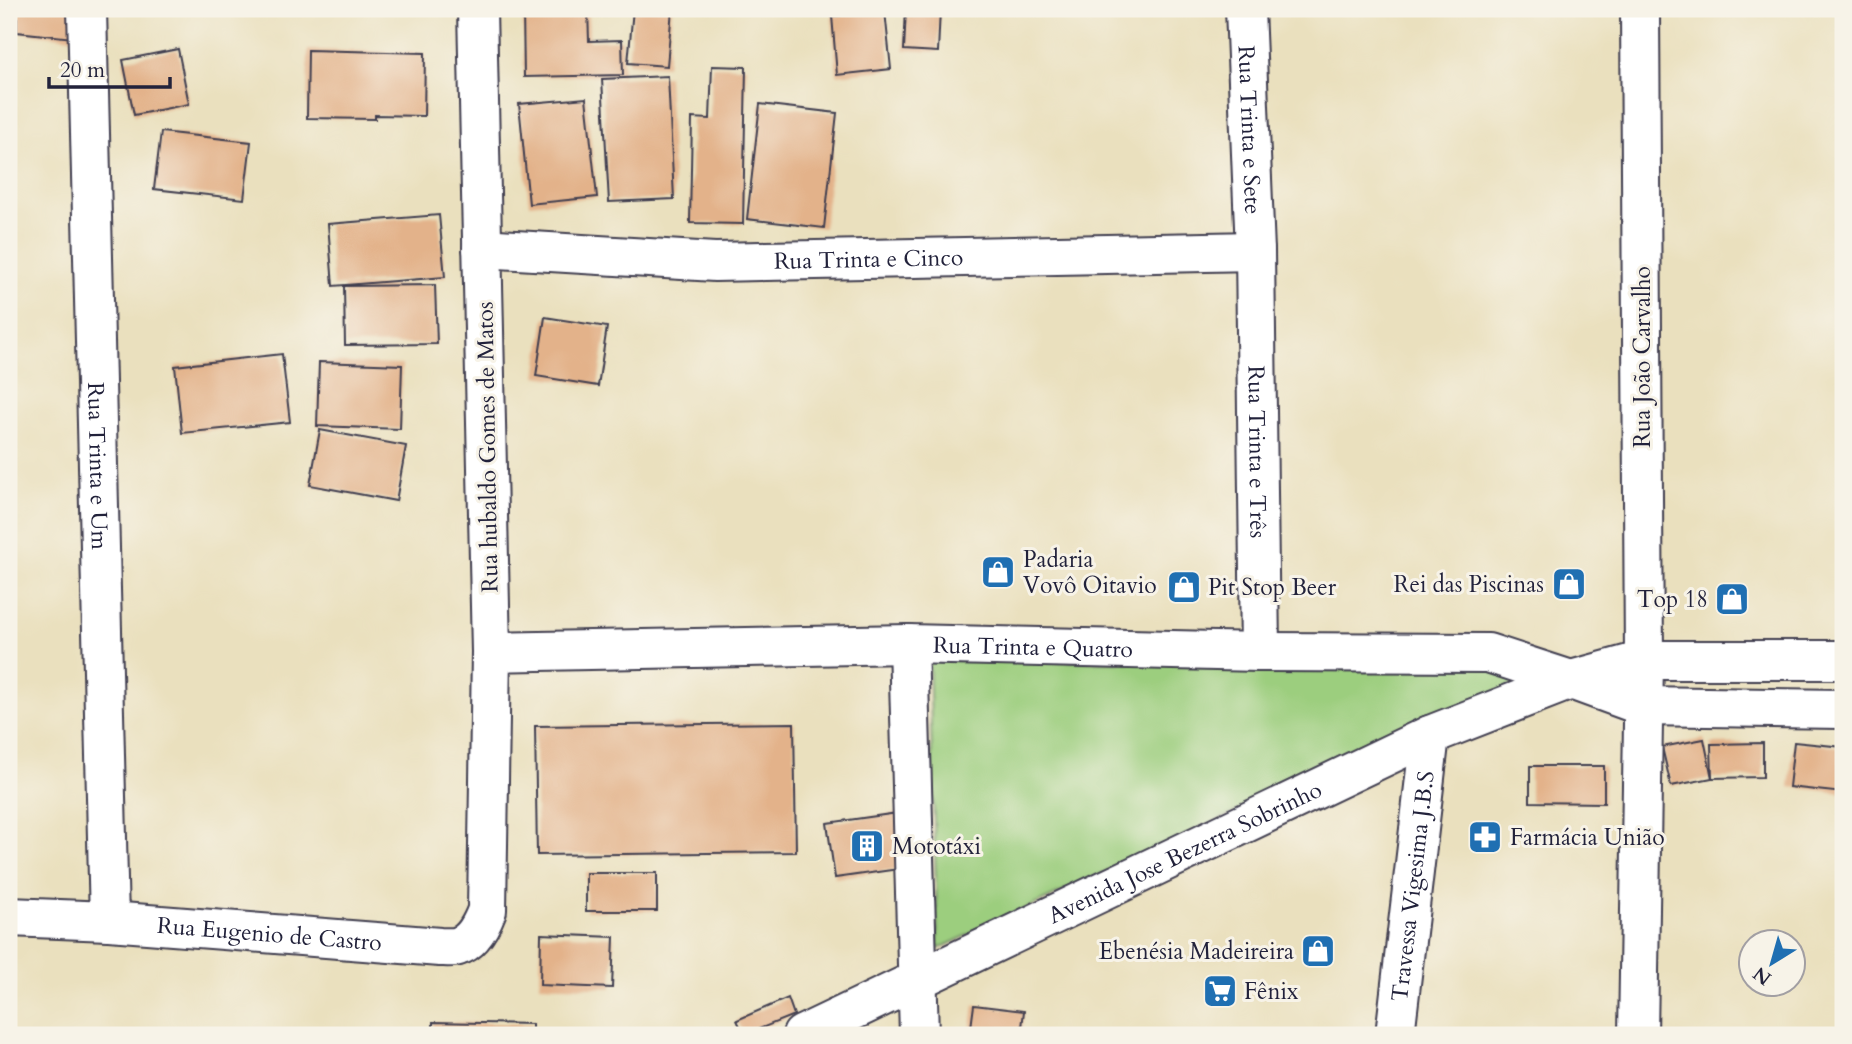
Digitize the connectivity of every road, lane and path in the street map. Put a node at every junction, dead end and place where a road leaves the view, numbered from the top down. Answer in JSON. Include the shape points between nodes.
{"nodes":[{"id":1,"x":87,"y":9,"type":"edge"},
{"id":2,"x":477,"y":9,"type":"edge"},
{"id":3,"x":1245,"y":9,"type":"edge"},
{"id":4,"x":1640,"y":9,"type":"edge"},
{"id":5,"x":482,"y":248,"type":"junction"},
{"id":6,"x":1255,"y":251,"type":"junction"},
{"id":7,"x":908,"y":644,"type":"junction"},
{"id":8,"x":491,"y":652,"type":"junction"},
{"id":9,"x":1260,"y":652,"type":"junction"},
{"id":10,"x":1644,"y":660,"type":"junction"},
{"id":11,"x":1843,"y":660,"type":"edge"},
{"id":12,"x":1571,"y":680,"type":"junction"},
{"id":13,"x":1642,"y":706,"type":"junction"},
{"id":14,"x":1843,"y":709,"type":"edge"},
{"id":15,"x":1430,"y":735,"type":"junction"},
{"id":16,"x":488,"y":885,"type":"joint"},
{"id":17,"x":9,"y":916,"type":"edge"},
{"id":18,"x":109,"y":921,"type":"junction"},
{"id":19,"x":919,"y":981,"type":"junction"},
{"id":20,"x":802,"y":1035,"type":"edge"},
{"id":21,"x":919,"y":1035,"type":"edge"},
{"id":22,"x":1395,"y":1035,"type":"edge"},
{"id":23,"x":1638,"y":1035,"type":"edge"}],
"edges":[{"from":1,"to":18,"type":"street","name":"Rua Trinta e Um"},
{"from":2,"to":5,"type":"street","name":"Rua hubaldo Gomes de Matos"},
{"from":3,"to":6,"type":"street","name":"Rua Trinta e Sete"},
{"from":4,"to":10,"type":"street","name":"Rua João Carvalho"},
{"from":5,"to":6,"type":"street","name":"Rua Trinta e Cinco","via":[[715,262]]},
{"from":5,"to":8,"type":"street","name":"Rua hubaldo Gomes de Matos"},
{"from":6,"to":9,"type":"street","name":"Rua Trinta e Três"},
{"from":7,"to":8,"type":"street","name":"Rua Trinta e Quatro"},
{"from":7,"to":9,"type":"street","name":"Rua Trinta e Quatro"},
{"from":7,"to":19,"type":"street"},
{"from":8,"to":16,"type":"street","name":"Rua hubaldo Gomes de Matos"},
{"from":9,"to":12,"type":"street","name":"Rua Trinta e Quatro","via":[[1488,653]]},
{"from":10,"to":11,"type":"street","name":"Avenida Jose Bezerra Sobrinho"},
{"from":10,"to":12,"type":"street","name":"Avenida Jose Bezerra Sobrinho"},
{"from":10,"to":13,"type":"street","name":"Rua João Carvalho"},
{"from":12,"to":13,"type":"street"},
{"from":12,"to":15,"type":"street","name":"Avenida Jose Bezerra Sobrinho"},
{"from":13,"to":14,"type":"street"},
{"from":13,"to":23,"type":"street","name":"Rua João Carvalho"},
{"from":15,"to":19,"type":"street","name":"Avenida Jose Bezerra Sobrinho"},
{"from":15,"to":22,"type":"street","name":"Travessa Vigesima J.B.S"},
{"from":16,"to":18,"type":"street","name":"Rua Eugenio de Castro","via":[[481,925],[458,946]]},
{"from":17,"to":18,"type":"street","name":"Rua Eugenio de Castro"},
{"from":19,"to":20,"type":"street","name":"Avenida Jose Bezerra Sobrinho"},
{"from":19,"to":21,"type":"street"}]}
